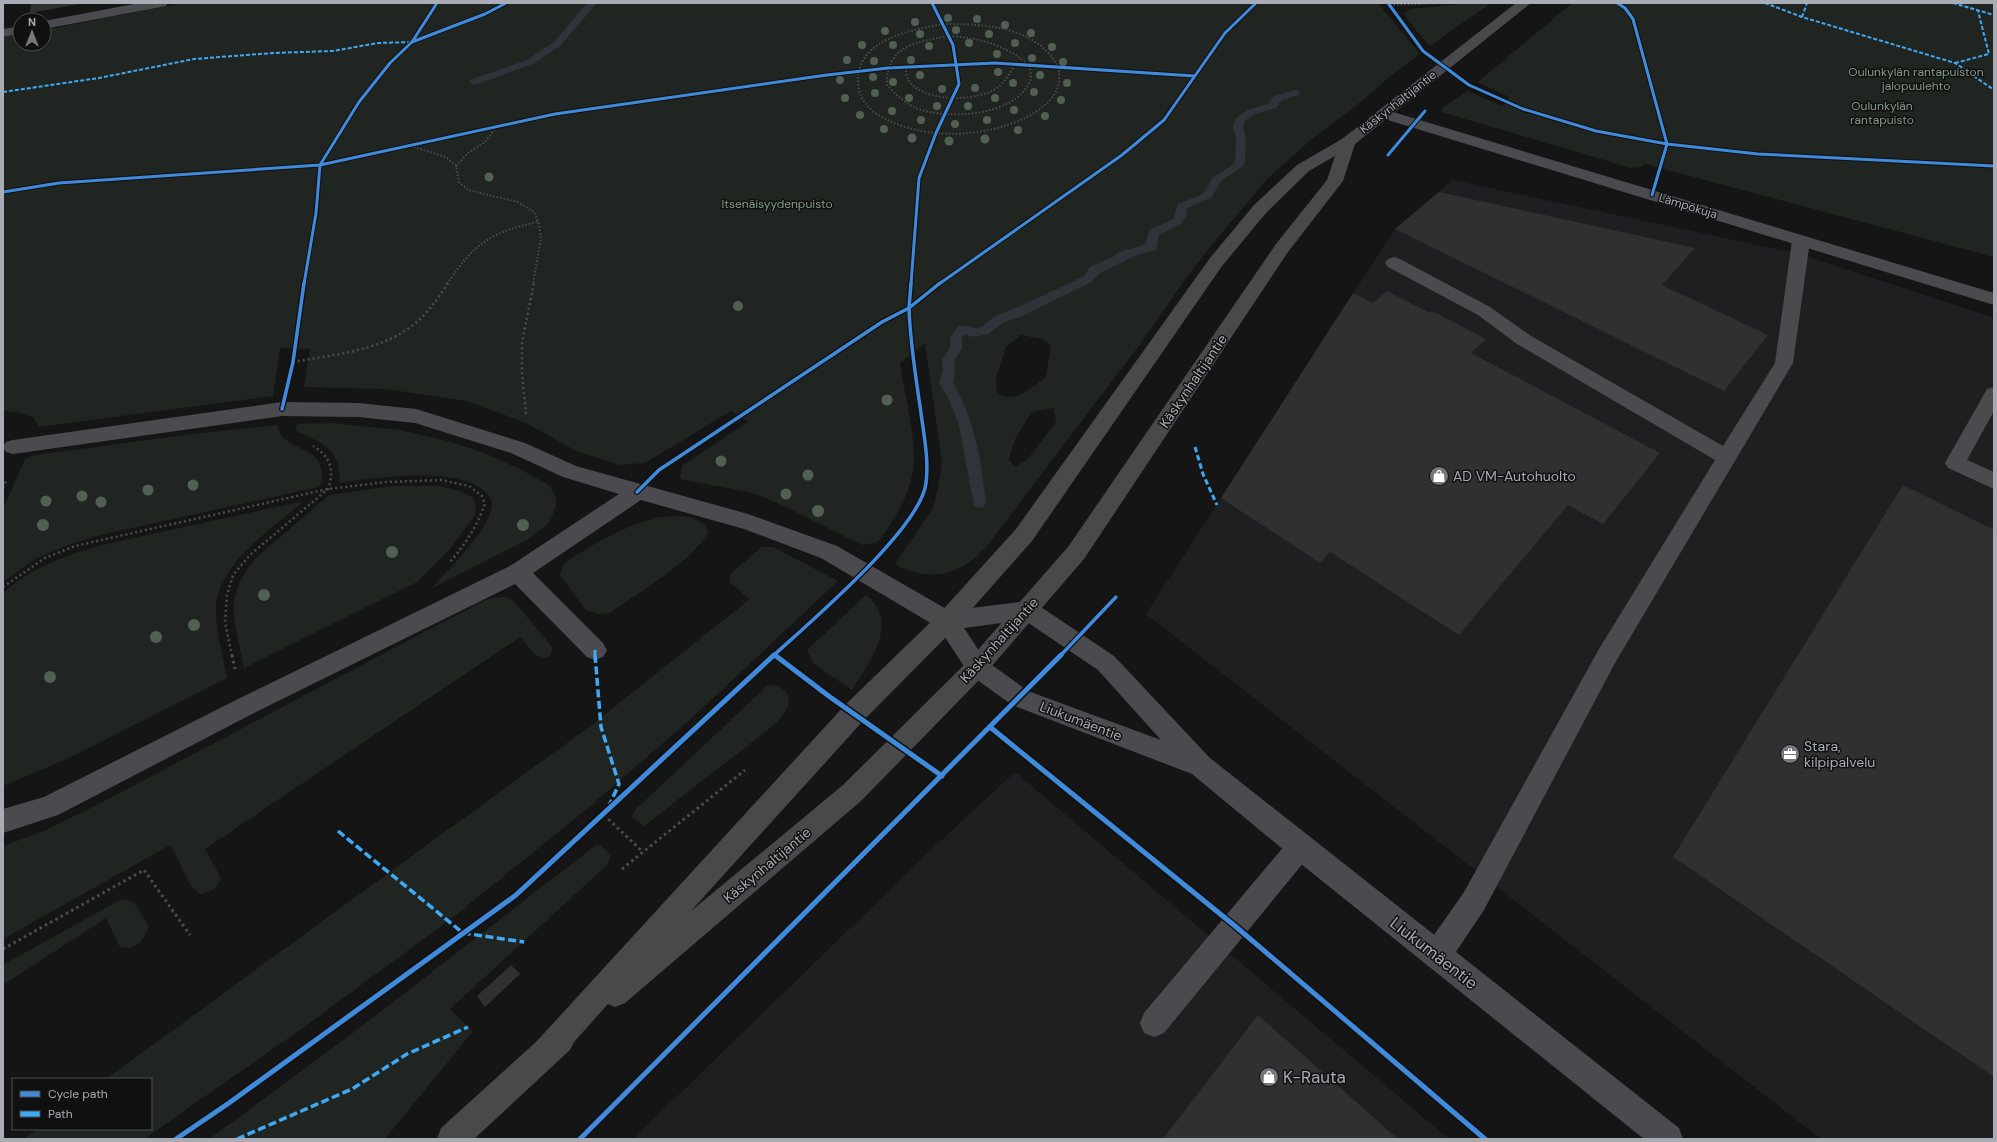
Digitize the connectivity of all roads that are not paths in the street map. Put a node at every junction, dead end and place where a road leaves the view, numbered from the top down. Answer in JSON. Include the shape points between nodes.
{"nodes":[{"id":1,"x":161,"y":3,"type":"edge"},
{"id":2,"x":1524,"y":3,"type":"edge"},
{"id":3,"x":52,"y":23,"type":"edge"},
{"id":4,"x":1383,"y":114,"type":"junction"},
{"id":5,"x":1348,"y":142,"type":"junction"},
{"id":6,"x":1801,"y":241,"type":"junction"},
{"id":7,"x":1394,"y":263,"type":"dead end"},
{"id":8,"x":1994,"y":299,"type":"edge"},
{"id":9,"x":1994,"y":394,"type":"edge"},
{"id":10,"x":13,"y":447,"type":"dead end"},
{"id":11,"x":1728,"y":458,"type":"junction"},
{"id":12,"x":1994,"y":481,"type":"edge"},
{"id":13,"x":637,"y":492,"type":"junction"},
{"id":14,"x":518,"y":572,"type":"junction"},
{"id":15,"x":1027,"y":610,"type":"junction"},
{"id":16,"x":947,"y":621,"type":"junction"},
{"id":17,"x":595,"y":650,"type":"dead end"},
{"id":18,"x":977,"y":667,"type":"junction"},
{"id":19,"x":1201,"y":766,"type":"junction"},
{"id":20,"x":3,"y":821,"type":"edge"},
{"id":21,"x":1300,"y":847,"type":"junction"},
{"id":22,"x":1437,"y":955,"type":"junction"},
{"id":23,"x":1154,"y":1023,"type":"dead end"},
{"id":24,"x":548,"y":1049,"type":"junction"},
{"id":25,"x":452,"y":1139,"type":"edge"},
{"id":26,"x":1668,"y":1139,"type":"edge"}],
"edges":[{"from":1,"to":3,"type":"street"},
{"from":2,"to":4,"type":"main road","name":"Käskynhaltijantie"},
{"from":4,"to":5,"type":"main road","name":"Käskynhaltijantie"},
{"from":4,"to":6,"type":"street","name":"Lämpökuja"},
{"from":5,"to":15,"type":"main road","name":"Käskynhaltijantie","via":[[1335,181],[1282,248],[1076,553]]},
{"from":5,"to":16,"type":"main road","name":"Käskynhaltijantie","via":[[1303,168],[1260,209],[1216,262],[1024,535]]},
{"from":6,"to":8,"type":"street","name":"Lämpökuja"},
{"from":6,"to":11,"type":"street","via":[[1784,363]]},
{"from":7,"to":11,"type":"street","via":[[1484,311],[1524,340]]},
{"from":9,"to":12,"type":"street","via":[[1954,464]]},
{"from":10,"to":13,"type":"street","via":[[282,409],[358,410],[416,416],[518,448],[570,472]]},
{"from":11,"to":22,"type":"street","via":[[1607,656],[1474,901]]},
{"from":13,"to":14,"type":"street"},
{"from":13,"to":16,"type":"street","via":[[748,522],[829,552]]},
{"from":14,"to":17,"type":"street"},
{"from":14,"to":20,"type":"street","via":[[248,705],[49,807]]},
{"from":15,"to":16,"type":"street"},
{"from":15,"to":18,"type":"main road","name":"Käskynhaltijantie"},
{"from":15,"to":19,"type":"street","name":"Liukumäentie","via":[[1106,663]]},
{"from":16,"to":18,"type":"street","name":"Liukumäentie"},
{"from":16,"to":24,"type":"main road","name":"Käskynhaltijantie","via":[[854,714]]},
{"from":18,"to":19,"type":"street","name":"Liukumäentie","via":[[1020,698]]},
{"from":18,"to":24,"type":"main road","name":"Käskynhaltijantie","via":[[852,793]]},
{"from":19,"to":21,"type":"street","name":"Liukumäentie"},
{"from":21,"to":22,"type":"street","name":"Liukumäentie"},
{"from":21,"to":23,"type":"street"},
{"from":22,"to":26,"type":"street","name":"Liukumäentie"},
{"from":24,"to":25,"type":"main road","name":"Käskynhaltijantie"}]}
